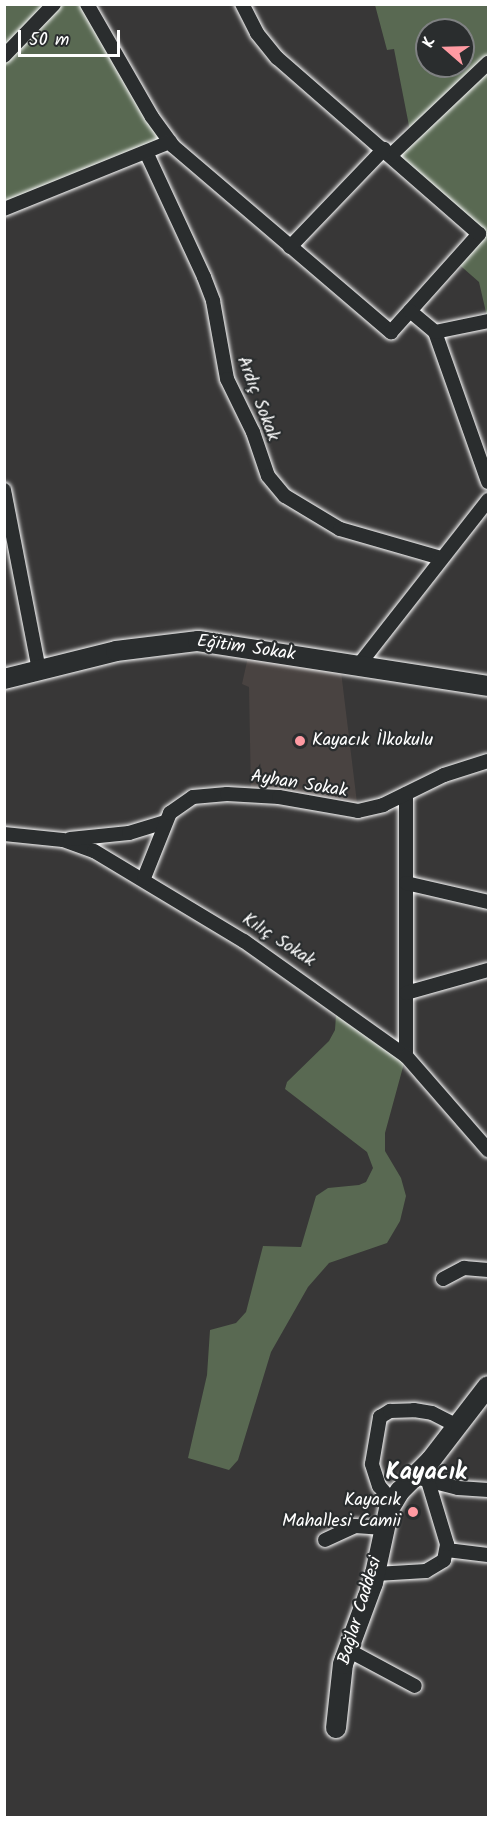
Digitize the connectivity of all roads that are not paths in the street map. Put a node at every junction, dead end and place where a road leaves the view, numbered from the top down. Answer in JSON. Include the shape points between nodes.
{"nodes":[{"id":1,"x":54,"y":4,"type":"edge"},
{"id":2,"x":87,"y":4,"type":"edge"},
{"id":3,"x":242,"y":4,"type":"edge"},
{"id":4,"x":4,"y":56,"type":"edge"},
{"id":5,"x":489,"y":63,"type":"edge"},
{"id":6,"x":170,"y":142,"type":"junction"},
{"id":7,"x":146,"y":152,"type":"junction"},
{"id":8,"x":387,"y":152,"type":"junction"},
{"id":9,"x":4,"y":208,"type":"edge"},
{"id":10,"x":290,"y":247,"type":"junction"},
{"id":11,"x":411,"y":310,"type":"junction"},
{"id":12,"x":489,"y":321,"type":"edge"},
{"id":13,"x":435,"y":332,"type":"junction"},
{"id":14,"x":489,"y":482,"type":"edge"},
{"id":15,"x":4,"y":490,"type":"edge"},
{"id":16,"x":489,"y":500,"type":"edge"},
{"id":17,"x":441,"y":558,"type":"junction"},
{"id":18,"x":358,"y":666,"type":"junction"},
{"id":19,"x":39,"y":670,"type":"junction"},
{"id":20,"x":4,"y":679,"type":"edge"},
{"id":21,"x":489,"y":686,"type":"edge"},
{"id":22,"x":489,"y":761,"type":"edge"},
{"id":23,"x":406,"y":794,"type":"junction"},
{"id":24,"x":165,"y":822,"type":"junction"},
{"id":25,"x":4,"y":834,"type":"edge"},
{"id":26,"x":63,"y":840,"type":"junction"},
{"id":27,"x":144,"y":878,"type":"junction"},
{"id":28,"x":406,"y":882,"type":"junction"},
{"id":29,"x":489,"y":902,"type":"edge"},
{"id":30,"x":489,"y":970,"type":"edge"},
{"id":31,"x":406,"y":993,"type":"junction"},
{"id":32,"x":406,"y":1056,"type":"junction"},
{"id":33,"x":489,"y":1150,"type":"edge"},
{"id":34,"x":489,"y":1270,"type":"edge"},
{"id":35,"x":443,"y":1279,"type":"dead end"},
{"id":36,"x":489,"y":1386,"type":"edge"},
{"id":37,"x":458,"y":1426,"type":"junction"},
{"id":38,"x":421,"y":1479,"type":"junction"},
{"id":39,"x":489,"y":1490,"type":"edge"},
{"id":40,"x":393,"y":1502,"type":"junction"},
{"id":41,"x":384,"y":1527,"type":"junction"},
{"id":42,"x":325,"y":1540,"type":"dead end"},
{"id":43,"x":447,"y":1550,"type":"junction"},
{"id":44,"x":489,"y":1555,"type":"edge"},
{"id":45,"x":376,"y":1574,"type":"junction"},
{"id":46,"x":346,"y":1650,"type":"junction"},
{"id":47,"x":415,"y":1686,"type":"dead end"},
{"id":48,"x":336,"y":1728,"type":"dead end"}],
"edges":[{"from":1,"to":4,"type":"street"},
{"from":2,"to":6,"type":"street"},
{"from":3,"to":8,"type":"street","via":[[257,33],[277,58]]},
{"from":5,"to":8,"type":"street"},
{"from":6,"to":7,"type":"street"},
{"from":6,"to":10,"type":"street"},
{"from":7,"to":9,"type":"street"},
{"from":7,"to":17,"type":"street","name":"Ardıç Sokak","via":[[213,300],[227,379],[268,476],[285,496],[340,529]]},
{"from":8,"to":10,"type":"street"},
{"from":8,"to":11,"type":"street","via":[[479,234]]},
{"from":10,"to":11,"type":"street","via":[[391,332]]},
{"from":11,"to":13,"type":"street"},
{"from":12,"to":13,"type":"street"},
{"from":13,"to":14,"type":"street"},
{"from":15,"to":19,"type":"street"},
{"from":16,"to":17,"type":"street"},
{"from":17,"to":18,"type":"street"},
{"from":18,"to":19,"type":"street","name":"Eğitim Sokak","via":[[189,641],[116,651]]},
{"from":18,"to":21,"type":"street","name":"Eğitim Sokak"},
{"from":19,"to":20,"type":"street","name":"Eğitim Sokak"},
{"from":22,"to":23,"type":"street","name":"Ayhan Sokak","via":[[453,772]]},
{"from":23,"to":24,"type":"street","name":"Ayhan Sokak","via":[[358,812],[279,797],[211,794],[183,801]]},
{"from":23,"to":28,"type":"street"},
{"from":24,"to":26,"type":"street","via":[[129,833]]},
{"from":24,"to":27,"type":"street","name":"Ayhan Sokak"},
{"from":25,"to":26,"type":"street","name":"Kılıç Sokak"},
{"from":26,"to":27,"type":"street","name":"Kılıç Sokak","via":[[94,851]]},
{"from":27,"to":32,"type":"street","name":"Kılıç Sokak","via":[[309,983]]},
{"from":28,"to":29,"type":"street"},
{"from":28,"to":31,"type":"street"},
{"from":30,"to":31,"type":"street"},
{"from":31,"to":32,"type":"street"},
{"from":32,"to":33,"type":"street","name":"Kılıç Sokak"},
{"from":34,"to":35,"type":"street","via":[[464,1268]]},
{"from":36,"to":37,"type":"street","name":"Bağlar Caddesi"},
{"from":37,"to":38,"type":"street","name":"Bağlar Caddesi"},
{"from":37,"to":40,"type":"street","via":[[432,1413],[414,1410],[390,1411],[380,1417],[372,1464],[380,1486]]},
{"from":38,"to":39,"type":"street"},
{"from":38,"to":40,"type":"street","name":"Bağlar Caddesi"},
{"from":38,"to":43,"type":"street"},
{"from":40,"to":41,"type":"street","name":"Bağlar Caddesi"},
{"from":41,"to":42,"type":"street","via":[[355,1526]]},
{"from":41,"to":45,"type":"street","name":"Bağlar Caddesi"},
{"from":43,"to":44,"type":"street"},
{"from":43,"to":45,"type":"street","via":[[441,1564],[433,1569]]},
{"from":45,"to":46,"type":"street","name":"Bağlar Caddesi"},
{"from":46,"to":47,"type":"street"},
{"from":46,"to":48,"type":"street","name":"Bağlar Caddesi"}]}
